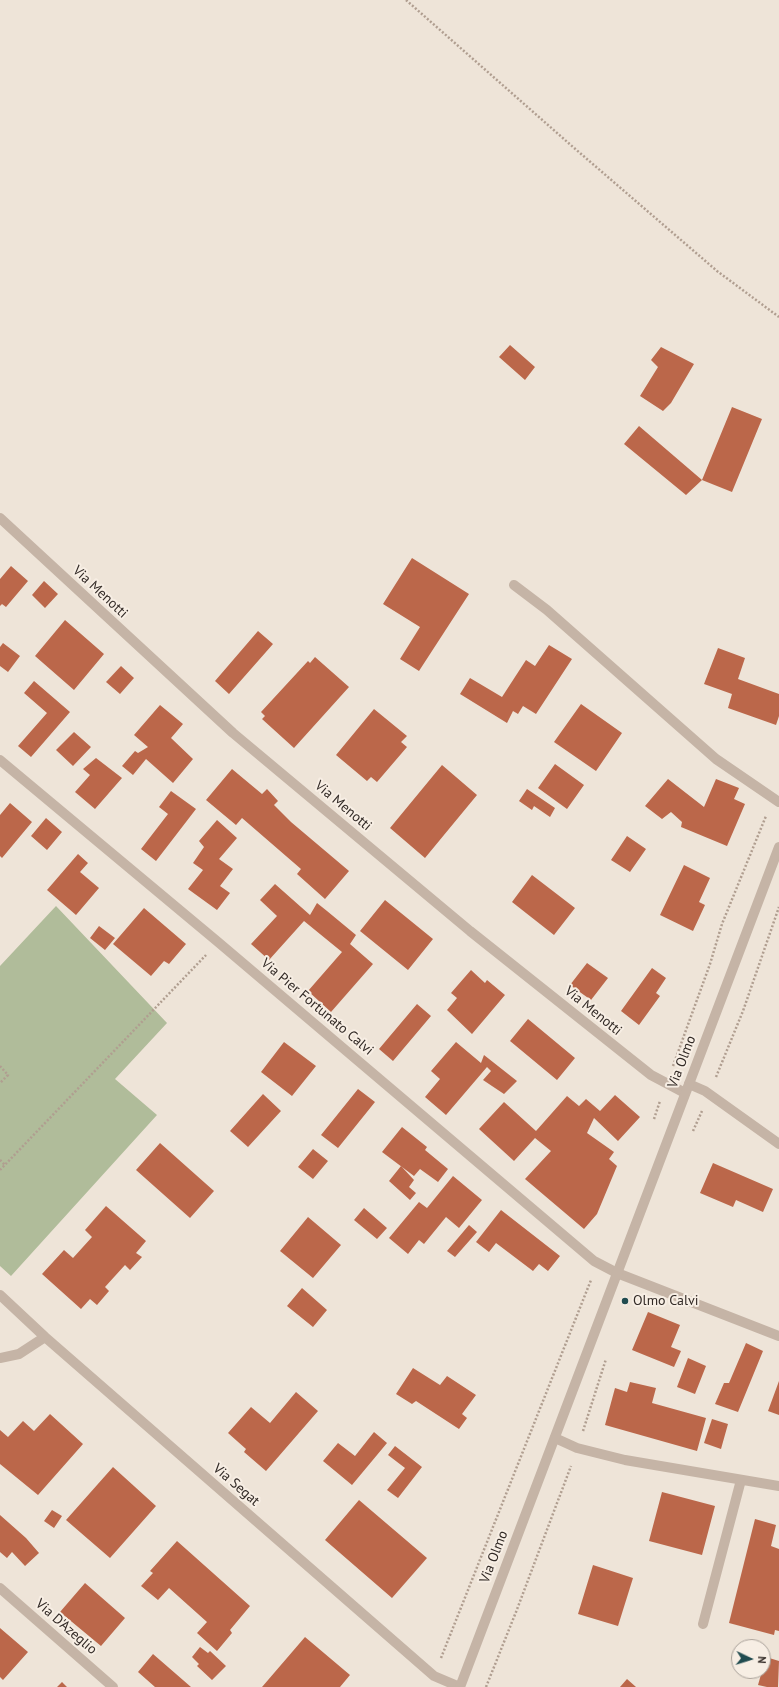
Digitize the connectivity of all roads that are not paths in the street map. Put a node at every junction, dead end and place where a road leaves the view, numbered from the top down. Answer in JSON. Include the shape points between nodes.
{"nodes":[{"id":1,"x":0,"y":518,"type":"edge"},
{"id":2,"x":514,"y":585,"type":"dead end"},
{"id":3,"x":0,"y":760,"type":"edge"},
{"id":4,"x":776,"y":801,"type":"edge"},
{"id":5,"x":779,"y":847,"type":"edge"},
{"id":6,"x":776,"y":863,"type":"edge"},
{"id":7,"x":687,"y":1088,"type":"junction"},
{"id":8,"x":779,"y":1144,"type":"edge"},
{"id":9,"x":617,"y":1273,"type":"junction"},
{"id":10,"x":0,"y":1295,"type":"edge"},
{"id":11,"x":779,"y":1336,"type":"edge"},
{"id":12,"x":45,"y":1337,"type":"junction"},
{"id":13,"x":0,"y":1358,"type":"edge"},
{"id":14,"x":555,"y":1438,"type":"junction"},
{"id":15,"x":741,"y":1480,"type":"junction"},
{"id":16,"x":779,"y":1486,"type":"edge"},
{"id":17,"x":0,"y":1588,"type":"edge"},
{"id":18,"x":703,"y":1624,"type":"dead end"},
{"id":19,"x":113,"y":1687,"type":"edge"},
{"id":20,"x":460,"y":1687,"type":"edge"}],
"edges":[{"from":1,"to":7,"type":"street","name":"Via Menotti","via":[[233,733],[470,931],[651,1075],[667,1084]]},
{"from":2,"to":4,"type":"street","via":[[547,610],[716,759]]},
{"from":3,"to":9,"type":"street","name":"Via Pier Fortunato Calvi","via":[[588,1256]]},
{"from":5,"to":6,"type":"street","name":"Via Olmo"},
{"from":6,"to":7,"type":"street","name":"Via Olmo"},
{"from":7,"to":8,"type":"street","name":"Via Menotti","via":[[705,1090]]},
{"from":7,"to":9,"type":"street","name":"Via Olmo"},
{"from":9,"to":11,"type":"street"},
{"from":9,"to":14,"type":"street","name":"Via Olmo"},
{"from":10,"to":12,"type":"street","name":"Via Segat"},
{"from":12,"to":13,"type":"street","via":[[19,1354]]},
{"from":12,"to":20,"type":"street","name":"Via Segat","via":[[434,1676]]},
{"from":14,"to":15,"type":"street","via":[[577,1448],[625,1460]]},
{"from":14,"to":20,"type":"street","name":"Via Olmo"},
{"from":15,"to":16,"type":"street"},
{"from":15,"to":18,"type":"street"},
{"from":17,"to":19,"type":"street","name":"Via D'Azeglio"}]}
